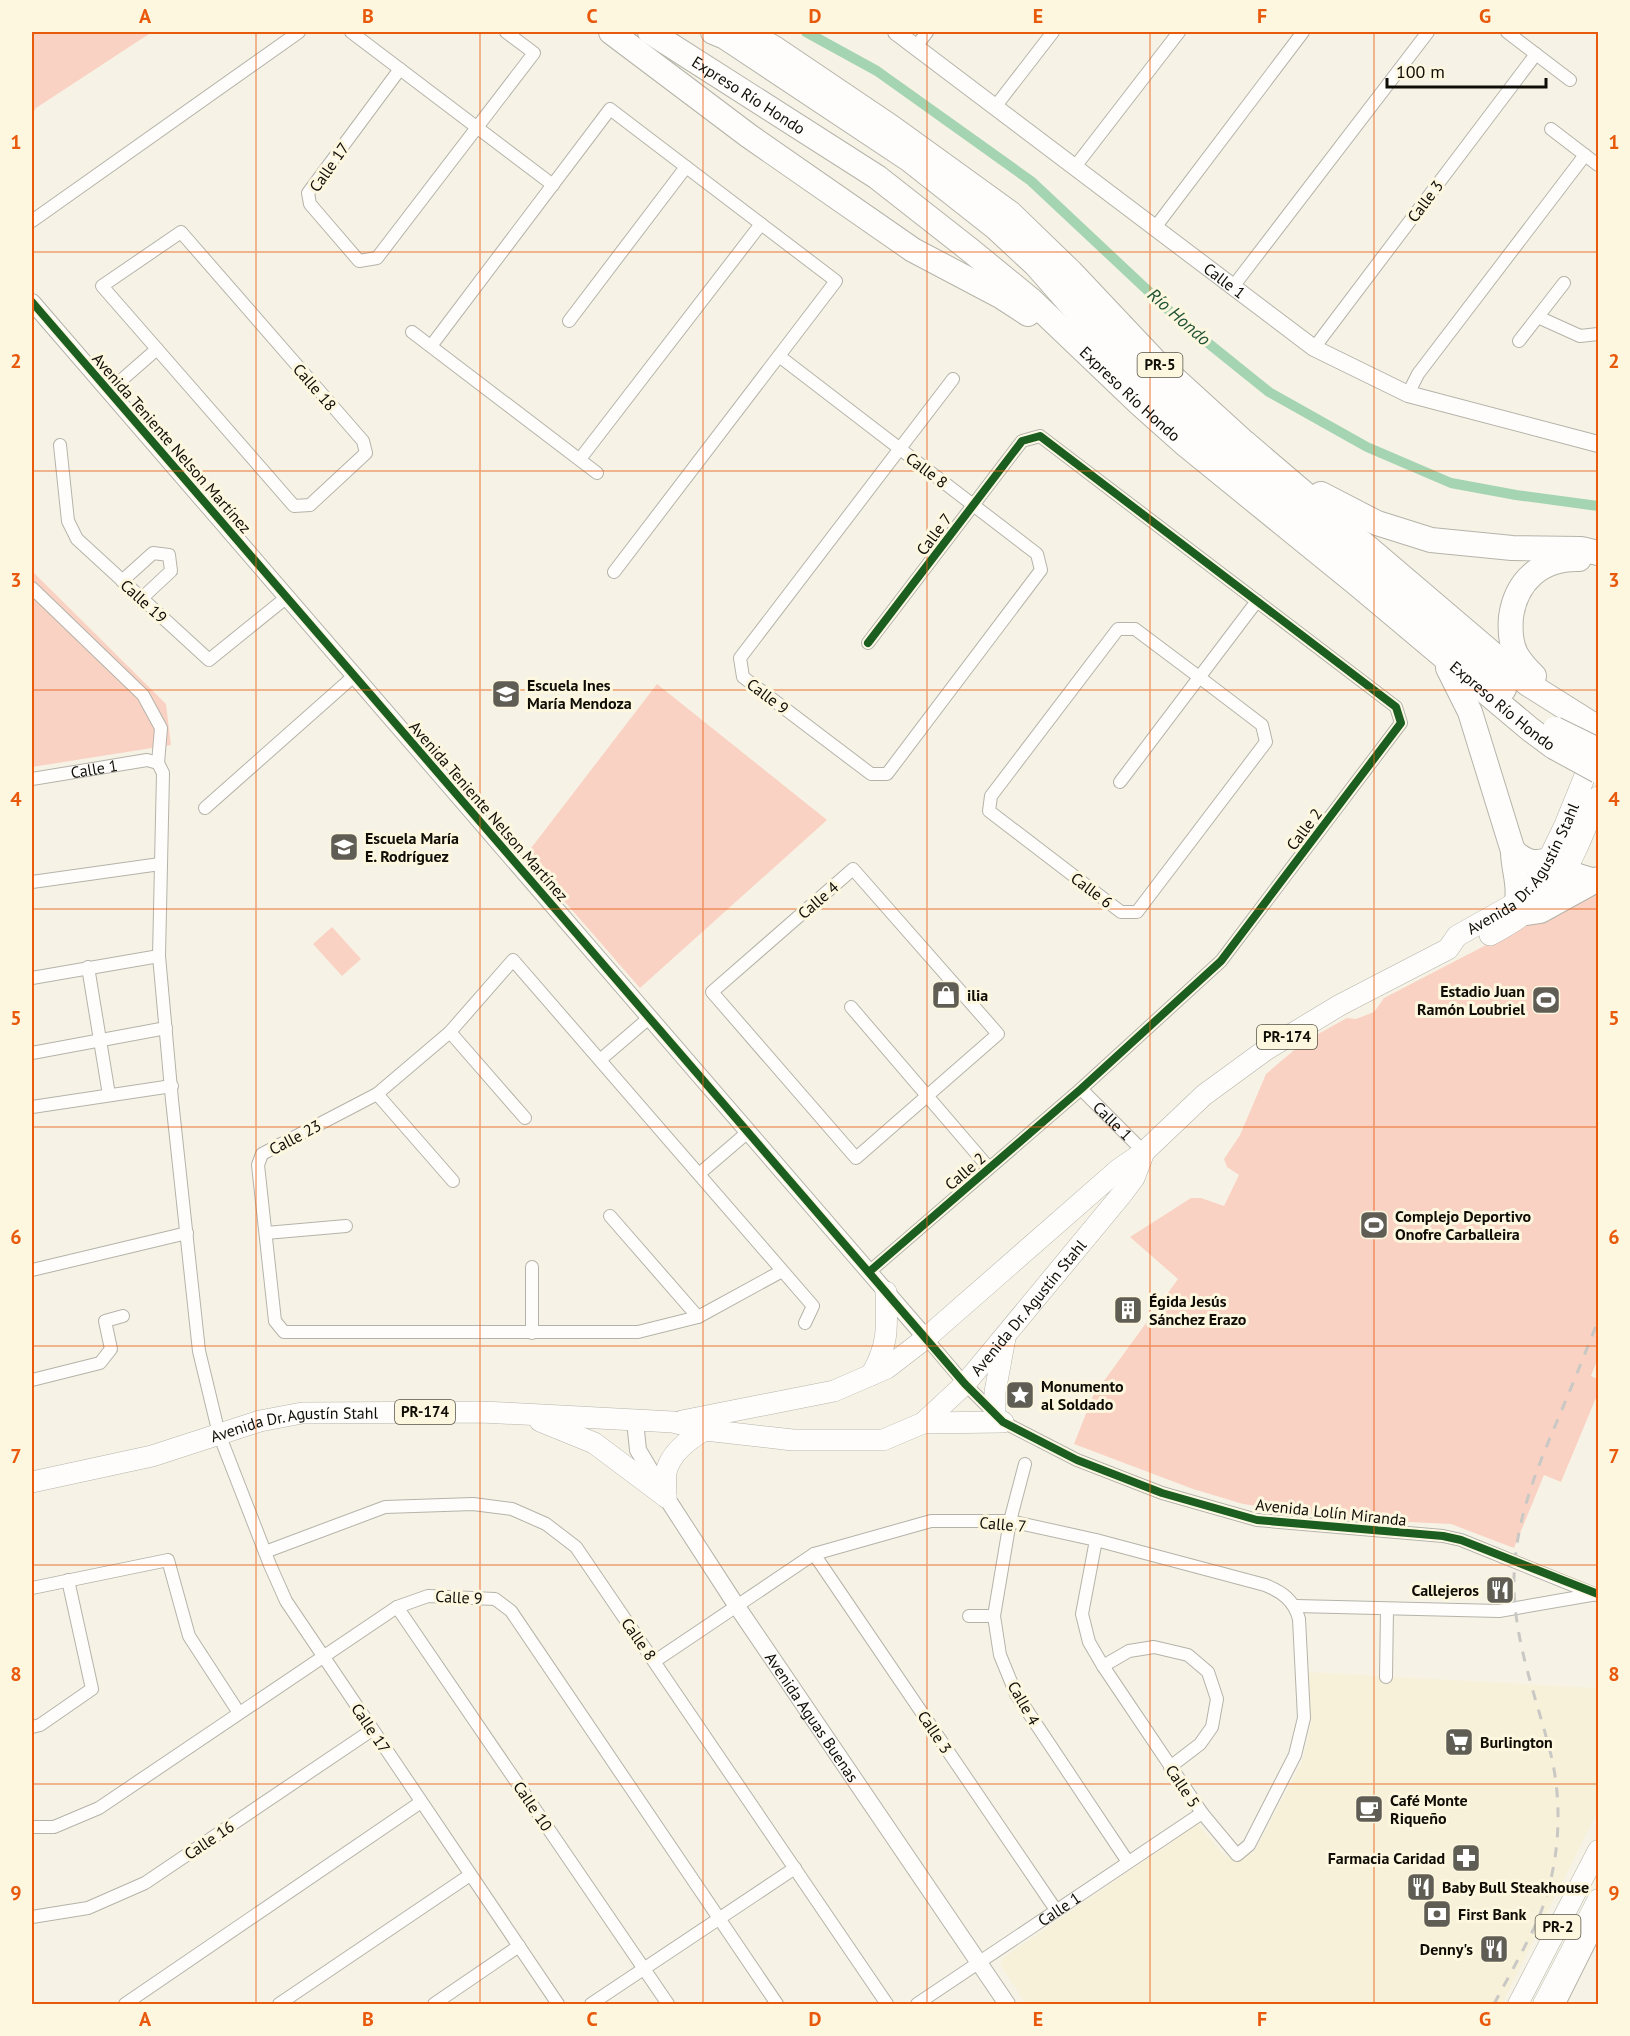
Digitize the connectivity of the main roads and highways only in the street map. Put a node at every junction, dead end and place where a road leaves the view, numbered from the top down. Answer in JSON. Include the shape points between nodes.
{"nodes":[{"id":1,"x":611,"y":32,"type":"edge"},
{"id":2,"x":650,"y":32,"type":"edge"},
{"id":3,"x":665,"y":32,"type":"edge"},
{"id":4,"x":713,"y":32,"type":"edge"},
{"id":5,"x":746,"y":32,"type":"edge"},
{"id":6,"x":814,"y":136,"type":"junction"},
{"id":7,"x":1129,"y":394,"type":"junction"},
{"id":8,"x":1244,"y":442,"type":"junction"},
{"id":9,"x":1500,"y":545,"type":"junction"},
{"id":10,"x":1599,"y":546,"type":"edge"},
{"id":11,"x":1599,"y":553,"type":"edge"},
{"id":12,"x":1599,"y":565,"type":"edge"},
{"id":13,"x":1438,"y":653,"type":"junction"},
{"id":14,"x":1599,"y":728,"type":"edge"},
{"id":15,"x":1559,"y":729,"type":"junction"},
{"id":16,"x":1599,"y":741,"type":"edge"},
{"id":17,"x":1599,"y":750,"type":"edge"},
{"id":18,"x":1592,"y":774,"type":"edge"},
{"id":19,"x":1599,"y":797,"type":"edge"},
{"id":20,"x":1513,"y":851,"type":"junction"},
{"id":21,"x":1558,"y":864,"type":"junction"},
{"id":22,"x":1597,"y":880,"type":"edge"},
{"id":23,"x":1522,"y":907,"type":"junction"},
{"id":24,"x":1144,"y":1152,"type":"junction"},
{"id":25,"x":886,"y":1293,"type":"road end"},
{"id":26,"x":1006,"y":1334,"type":"junction"},
{"id":27,"x":871,"y":1375,"type":"junction"},
{"id":28,"x":793,"y":1399,"type":"junction"},
{"id":29,"x":523,"y":1414,"type":"junction"},
{"id":30,"x":673,"y":1422,"type":"junction"},
{"id":31,"x":923,"y":1424,"type":"junction"},
{"id":32,"x":705,"y":1430,"type":"junction"},
{"id":33,"x":753,"y":1435,"type":"junction"},
{"id":34,"x":32,"y":1482,"type":"edge"},
{"id":35,"x":1599,"y":1850,"type":"edge"},
{"id":36,"x":1599,"y":1899,"type":"edge"},
{"id":37,"x":1595,"y":1926,"type":"edge"},
{"id":38,"x":1518,"y":2004,"type":"edge"},
{"id":39,"x":1544,"y":2004,"type":"edge"}],
"edges":[{"from":1,"to":7,"type":"highway","via":[[749,136],[913,250],[1033,318]]},
{"from":2,"to":6,"type":"highway","name":"Expreso Río Hondo","number":"PR-5"},
{"from":3,"to":6,"type":"highway","via":[[766,97]]},
{"from":4,"to":15,"type":"highway","via":[[910,160],[995,226],[1191,425],[1382,581],[1518,701]]},
{"from":5,"to":8,"type":"highway","name":"Expreso Río Hondo","number":"PR-5","via":[[891,127],[1010,213],[1154,360]]},
{"from":6,"to":7,"type":"highway","name":"Expreso Río Hondo","number":"PR-5","via":[[877,177],[970,250],[1029,299]]},
{"from":7,"to":13,"type":"highway","name":"Expreso Río Hondo","number":"PR-5"},
{"from":8,"to":9,"type":"highway","via":[[1266,452],[1319,493],[1377,523],[1431,540]]},
{"from":8,"to":15,"type":"highway","name":"Expreso Río Hondo","number":"PR-5","via":[[1528,684]]},
{"from":9,"to":10,"type":"highway"},
{"from":9,"to":11,"type":"highway"},
{"from":12,"to":15,"type":"highway","via":[[1567,559],[1547,565],[1524,583],[1513,606],[1510,623],[1515,652]]},
{"from":13,"to":15,"type":"highway","name":"Expreso Río Hondo","number":"PR-5","via":[[1531,730]]},
{"from":13,"to":20,"type":"highway","via":[[1470,712]]},
{"from":14,"to":15,"type":"highway","name":"Expreso Río Hondo","number":"PR-5"},
{"from":15,"to":17,"type":"highway","bridge":true},
{"from":15,"to":18,"type":"highway","name":"Expreso Río Hondo","number":"PR-5","bridge":true},
{"from":16,"to":18,"type":"highway","name":"Avenida Dr. Agustín Stahl"},
{"from":18,"to":21,"type":"highway","name":"Avenida Dr. Agustín Stahl","number":"PR-174"},
{"from":19,"to":21,"type":"highway","name":"Avenida Dr. Agustín Stahl","number":"PR-174","via":[[1575,854]]},
{"from":20,"to":21,"type":"highway","via":[[1536,864]]},
{"from":20,"to":23,"type":"highway"},
{"from":21,"to":22,"type":"highway","via":[[1578,876]]},
{"from":21,"to":23,"type":"highway","name":"Avenida Dr. Agustín Stahl","number":"PR-174","via":[[1550,892]]},
{"from":22,"to":23,"type":"highway","via":[[1540,911]]},
{"from":23,"to":24,"type":"highway","name":"Avenida Dr. Agustín Stahl","number":"PR-174","via":[[1462,950],[1448,949],[1340,1005],[1267,1049],[1204,1095]]},
{"from":24,"to":26,"type":"highway","name":"Avenida Dr. Agustín Stahl","number":"PR-174","via":[[1134,1178],[1122,1194]]},
{"from":24,"to":27,"type":"highway","name":"Avenida Dr. Agustín Stahl","number":"PR-174","via":[[1119,1168],[926,1338],[887,1368]]},
{"from":25,"to":27,"type":"highway","via":[[887,1329],[882,1356]]},
{"from":26,"to":31,"type":"highway","name":"Avenida Dr. Agustín Stahl","number":"PR-174","via":[[965,1383]]},
{"from":26,"to":31,"type":"highway","via":[[995,1392],[999,1418]]},
{"from":27,"to":28,"type":"highway","name":"Avenida Dr. Agustín Stahl","number":"PR-174","via":[[834,1391]]},
{"from":28,"to":30,"type":"highway","name":"Avenida Dr. Agustín Stahl","number":"PR-174"},
{"from":28,"to":33,"type":"highway","via":[[756,1418]]},
{"from":29,"to":30,"type":"highway","name":"Avenida Dr. Agustín Stahl","number":"PR-174"},
{"from":29,"to":32,"type":"highway","via":[[594,1443],[666,1497],[666,1472],[676,1454],[687,1440]]},
{"from":29,"to":34,"type":"highway","name":"Avenida Dr. Agustín Stahl","number":"PR-174","via":[[302,1413],[260,1421],[152,1456]]},
{"from":30,"to":32,"type":"highway","name":"Avenida Dr. Agustín Stahl","number":"PR-174"},
{"from":31,"to":33,"type":"highway","name":"Avenida Dr. Agustín Stahl","number":"PR-174","via":[[883,1440],[793,1440]]},
{"from":32,"to":33,"type":"highway","name":"Avenida Dr. Agustín Stahl","number":"PR-174"},
{"from":35,"to":38,"type":"main road","number":"PR-2"},
{"from":36,"to":37,"type":"main road","number":"PR-2"},
{"from":37,"to":39,"type":"main road","number":"PR-2"}]}
